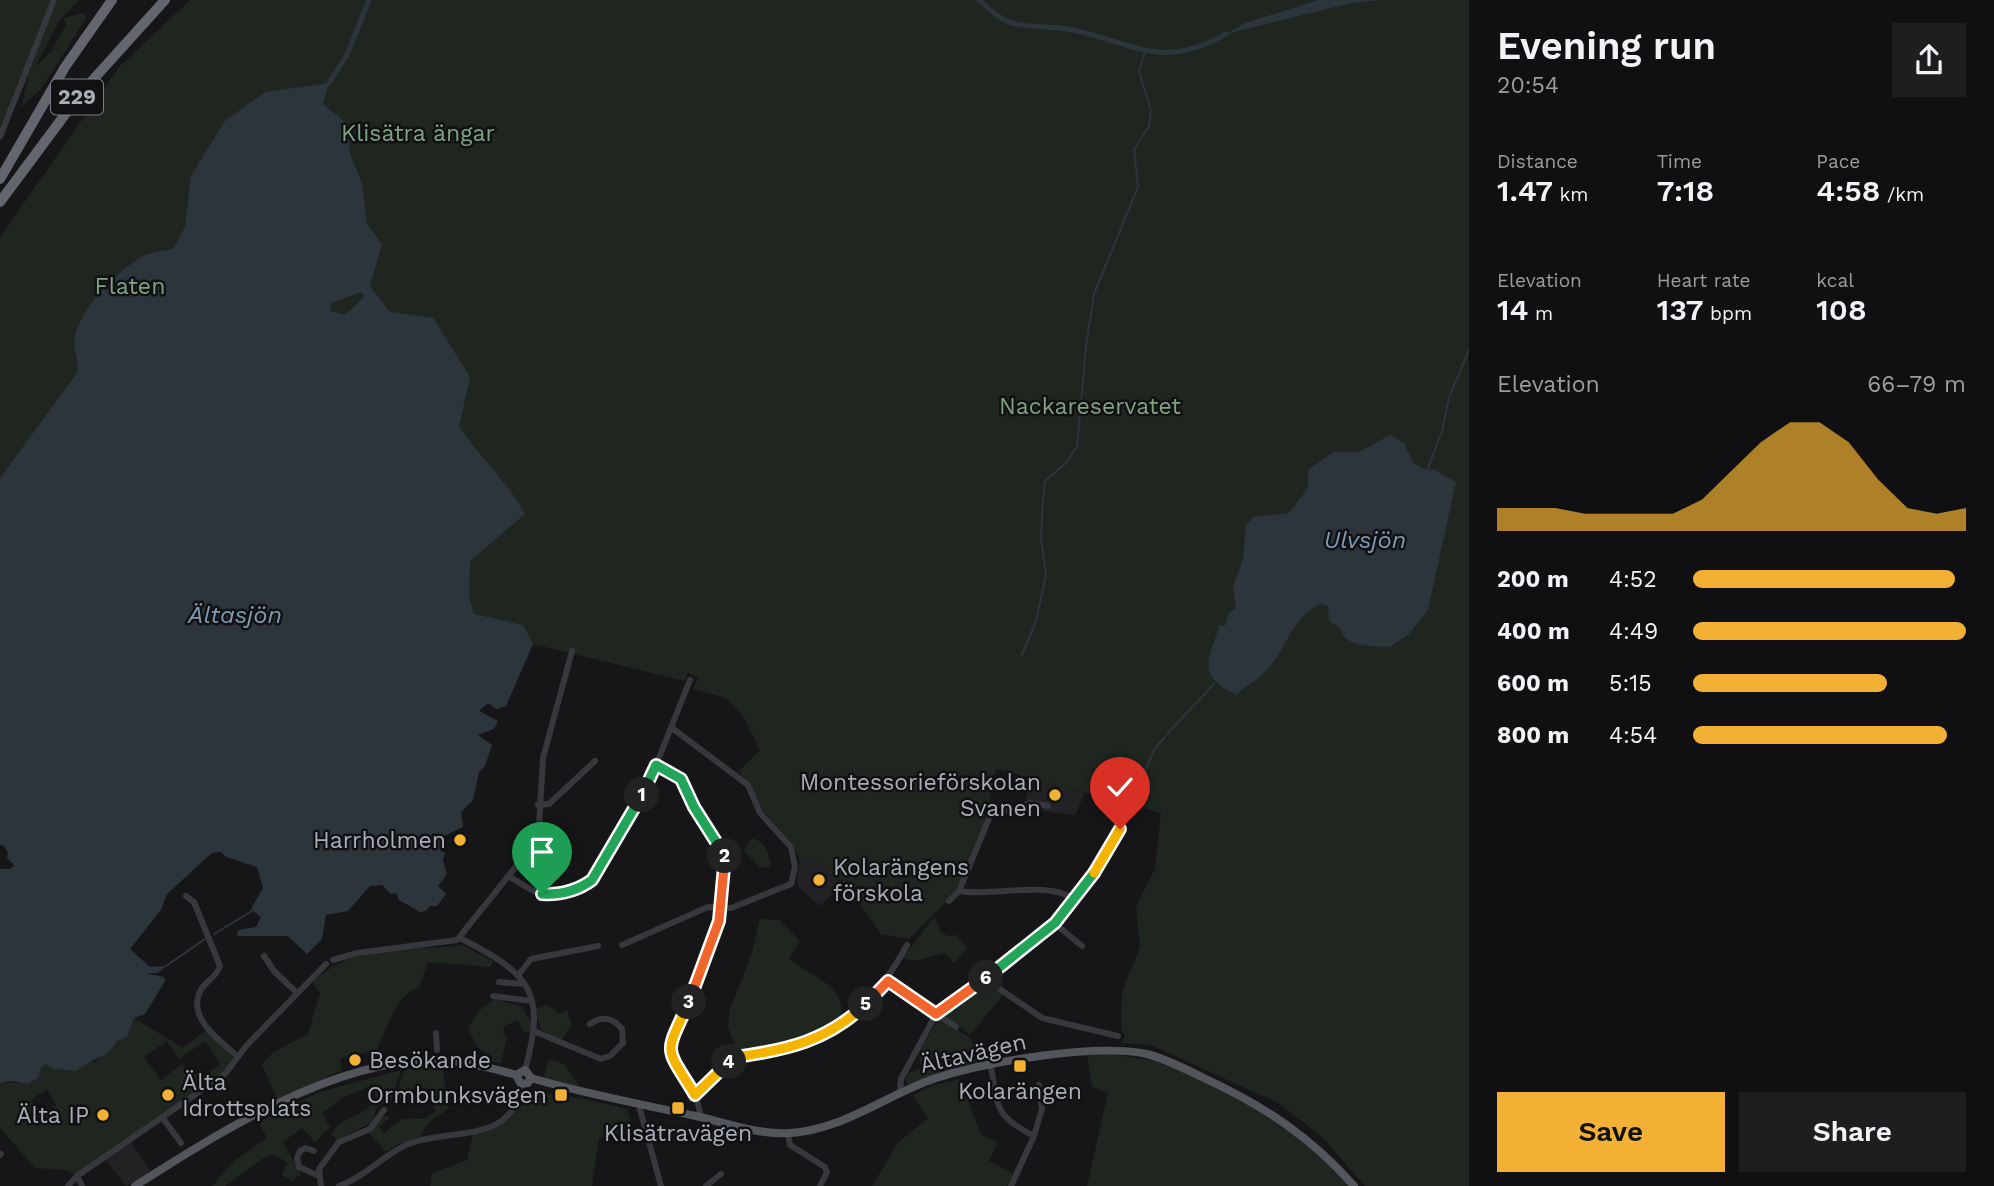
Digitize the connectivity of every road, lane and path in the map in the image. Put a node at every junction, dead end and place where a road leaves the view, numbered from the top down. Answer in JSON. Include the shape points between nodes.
{"nodes":[{"id":1,"x":54,"y":0,"type":"edge"},
{"id":2,"x":112,"y":0,"type":"edge"},
{"id":3,"x":165,"y":0,"type":"edge"},
{"id":4,"x":0,"y":137,"type":"edge"},
{"id":5,"x":0,"y":179,"type":"edge"},
{"id":6,"x":0,"y":202,"type":"edge"},
{"id":7,"x":572,"y":651,"type":"dead end"},
{"id":8,"x":690,"y":680,"type":"dead end"},
{"id":9,"x":672,"y":728,"type":"junction"},
{"id":10,"x":595,"y":761,"type":"dead end"},
{"id":11,"x":656,"y":765,"type":"junction"},
{"id":12,"x":1137,"y":796,"type":"dead end"},
{"id":13,"x":538,"y":806,"type":"junction"},
{"id":14,"x":1048,"y":806,"type":"dead end"},
{"id":15,"x":508,"y":876,"type":"junction"},
{"id":16,"x":959,"y":891,"type":"junction"},
{"id":17,"x":186,"y":896,"type":"dead end"},
{"id":18,"x":1074,"y":899,"type":"junction"},
{"id":19,"x":948,"y":901,"type":"dead end"},
{"id":20,"x":720,"y":907,"type":"junction"},
{"id":21,"x":1055,"y":923,"type":"junction"},
{"id":22,"x":460,"y":937,"type":"junction"},
{"id":23,"x":622,"y":945,"type":"dead end"},
{"id":24,"x":907,"y":945,"type":"dead end"},
{"id":25,"x":597,"y":946,"type":"dead end"},
{"id":26,"x":1082,"y":946,"type":"dead end"},
{"id":27,"x":264,"y":956,"type":"dead end"},
{"id":28,"x":520,"y":973,"type":"junction"},
{"id":29,"x":985,"y":979,"type":"junction"},
{"id":30,"x":888,"y":981,"type":"junction"},
{"id":31,"x":499,"y":982,"type":"dead end"},
{"id":32,"x":524,"y":984,"type":"junction"},
{"id":33,"x":297,"y":993,"type":"junction"},
{"id":34,"x":493,"y":996,"type":"dead end"},
{"id":35,"x":531,"y":1001,"type":"junction"},
{"id":36,"x":936,"y":1014,"type":"junction"},
{"id":37,"x":590,"y":1024,"type":"dead end"},
{"id":38,"x":956,"y":1027,"type":"dead end"},
{"id":39,"x":536,"y":1032,"type":"junction"},
{"id":40,"x":436,"y":1033,"type":"dead end"},
{"id":41,"x":1118,"y":1036,"type":"dead end"},
{"id":42,"x":437,"y":1050,"type":"dead end"},
{"id":43,"x":238,"y":1057,"type":"junction"},
{"id":44,"x":991,"y":1066,"type":"junction"},
{"id":45,"x":521,"y":1073,"type":"junction"},
{"id":46,"x":531,"y":1079,"type":"junction"},
{"id":47,"x":521,"y":1084,"type":"junction"},
{"id":48,"x":1039,"y":1085,"type":"dead end"},
{"id":49,"x":900,"y":1093,"type":"junction"},
{"id":50,"x":695,"y":1095,"type":"junction"},
{"id":51,"x":639,"y":1106,"type":"junction"},
{"id":52,"x":384,"y":1110,"type":"dead end"},
{"id":53,"x":700,"y":1117,"type":"junction"},
{"id":54,"x":162,"y":1118,"type":"junction"},
{"id":55,"x":789,"y":1133,"type":"junction"},
{"id":56,"x":1034,"y":1136,"type":"junction"},
{"id":57,"x":181,"y":1143,"type":"dead end"},
{"id":58,"x":314,"y":1150,"type":"dead end"},
{"id":59,"x":721,"y":1174,"type":"dead end"},
{"id":60,"x":317,"y":1175,"type":"junction"},
{"id":61,"x":77,"y":1177,"type":"junction"},
{"id":62,"x":68,"y":1186,"type":"edge"},
{"id":63,"x":82,"y":1186,"type":"edge"},
{"id":64,"x":135,"y":1186,"type":"edge"},
{"id":65,"x":321,"y":1186,"type":"edge"},
{"id":66,"x":339,"y":1186,"type":"edge"},
{"id":67,"x":661,"y":1186,"type":"edge"},
{"id":68,"x":706,"y":1186,"type":"edge"},
{"id":69,"x":820,"y":1186,"type":"edge"},
{"id":70,"x":1011,"y":1186,"type":"edge"},
{"id":71,"x":1354,"y":1186,"type":"edge"}],
"edges":[{"from":1,"to":4,"type":"street"},
{"from":2,"to":5,"type":"highway","number":"229","via":[[71,57]]},
{"from":3,"to":6,"type":"highway","number":"229","via":[[67,109]]},
{"from":7,"to":13,"type":"street","via":[[543,758]]},
{"from":8,"to":9,"type":"street"},
{"from":9,"to":11,"type":"street"},
{"from":9,"to":20,"type":"street","via":[[748,785],[760,813],[787,840],[793,855],[791,884],[744,904]]},
{"from":10,"to":13,"type":"street","via":[[549,804]]},
{"from":11,"to":15,"type":"street","via":[[592,880],[556,895],[542,894]]},
{"from":11,"to":20,"type":"street","via":[[681,779],[722,848]]},
{"from":12,"to":18,"type":"street","via":[[1099,866]]},
{"from":13,"to":15,"type":"street","via":[[534,844]]},
{"from":14,"to":16,"type":"street","via":[[1030,803],[990,816]]},
{"from":15,"to":22,"type":"street"},
{"from":16,"to":18,"type":"street","via":[[1054,889]]},
{"from":16,"to":19,"type":"street"},
{"from":17,"to":43,"type":"street","via":[[194,902],[220,966],[201,990],[200,1017]]},
{"from":18,"to":21,"type":"street"},
{"from":20,"to":23,"type":"street","via":[[708,907]]},
{"from":20,"to":50,"type":"street","via":[[692,995],[670,1044],[670,1058]]},
{"from":21,"to":26,"type":"street"},
{"from":21,"to":29,"type":"street"},
{"from":22,"to":28,"type":"street"},
{"from":22,"to":33,"type":"street","via":[[448,944],[364,952],[329,962]]},
{"from":24,"to":30,"type":"street"},
{"from":25,"to":28,"type":"street","via":[[541,956]]},
{"from":27,"to":33,"type":"street"},
{"from":28,"to":32,"type":"street"},
{"from":29,"to":36,"type":"street"},
{"from":29,"to":41,"type":"street","via":[[1042,1018]]},
{"from":30,"to":36,"type":"street"},
{"from":30,"to":50,"type":"street","via":[[863,1008],[817,1038],[789,1050],[736,1057]]},
{"from":31,"to":32,"type":"street"},
{"from":32,"to":35,"type":"street"},
{"from":33,"to":43,"type":"street"},
{"from":34,"to":35,"type":"street"},
{"from":35,"to":39,"type":"street"},
{"from":36,"to":38,"type":"street"},
{"from":36,"to":49,"type":"street","via":[[901,1079]]},
{"from":37,"to":39,"type":"street","via":[[607,1018],[622,1029],[623,1043],[610,1056],[595,1058]]},
{"from":39,"to":45,"type":"street"},
{"from":40,"to":42,"type":"street"},
{"from":43,"to":54,"type":"street","via":[[225,1074]]},
{"from":44,"to":49,"type":"main road","name":"Ältavägen","via":[[932,1079]]},
{"from":44,"to":56,"type":"street","via":[[1000,1111],[1007,1122]]},
{"from":44,"to":71,"type":"main road","name":"Ältavägen","via":[[1078,1052],[1154,1056],[1277,1115],[1314,1143]]},
{"from":45,"to":46,"type":"main road"},
{"from":45,"to":47,"type":"main road"},
{"from":45,"to":64,"type":"main road","via":[[430,1060],[349,1074],[208,1141]]},
{"from":46,"to":47,"type":"main road"},
{"from":46,"to":51,"type":"main road","name":"Ältavägen"},
{"from":47,"to":66,"type":"street","via":[[517,1105],[503,1122],[406,1145]]},
{"from":48,"to":56,"type":"street","via":[[1042,1109]]},
{"from":49,"to":55,"type":"main road","name":"Ältavägen","via":[[834,1123]]},
{"from":50,"to":53,"type":"street","via":[[701,1105]]},
{"from":51,"to":53,"type":"main road","name":"Ältavägen"},
{"from":51,"to":67,"type":"street"},
{"from":52,"to":60,"type":"street","via":[[370,1129],[339,1142]]},
{"from":53,"to":55,"type":"main road","name":"Ältavägen"},
{"from":54,"to":57,"type":"street"},
{"from":54,"to":61,"type":"street"},
{"from":55,"to":69,"type":"street","via":[[790,1146],[825,1167]]},
{"from":56,"to":70,"type":"street"},
{"from":58,"to":60,"type":"street","via":[[306,1148],[297,1158],[299,1167]]},
{"from":59,"to":68,"type":"street"},
{"from":60,"to":65,"type":"street"},
{"from":61,"to":62,"type":"street"},
{"from":61,"to":63,"type":"street"}]}
